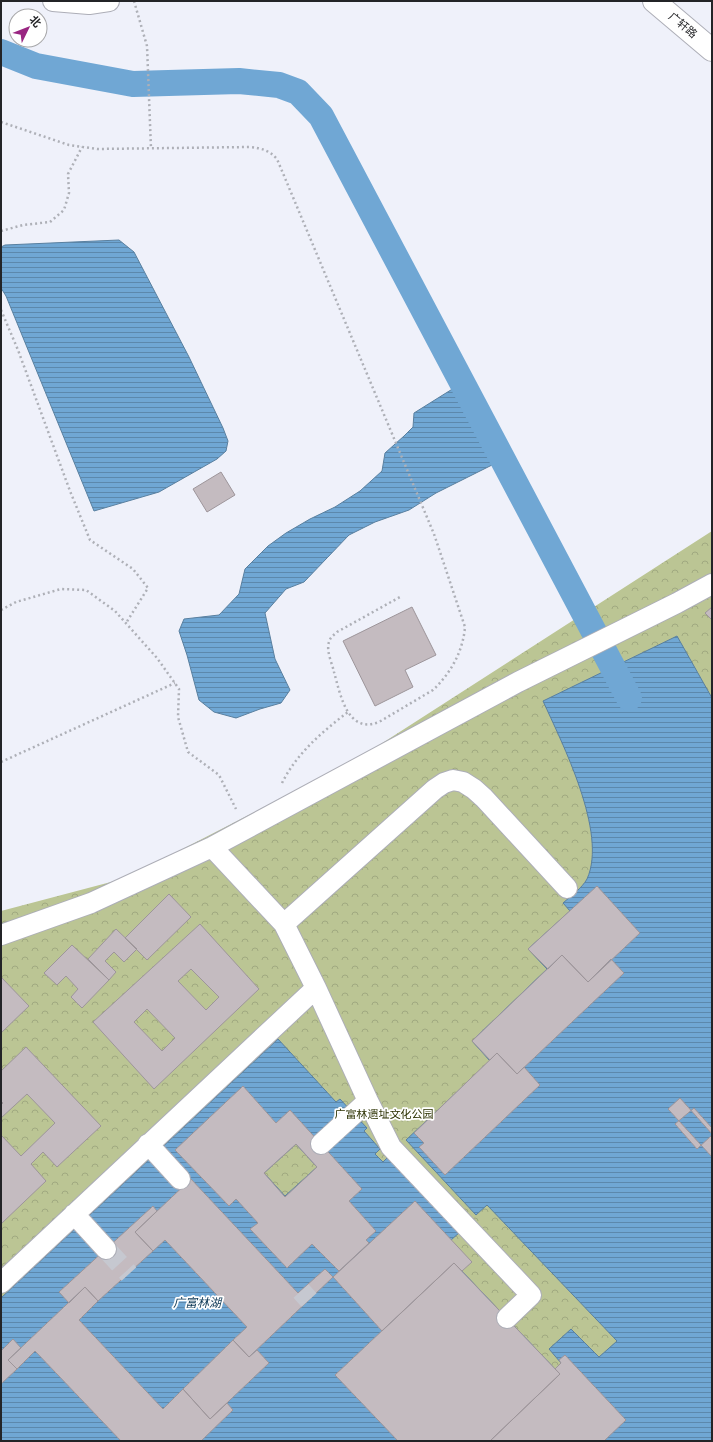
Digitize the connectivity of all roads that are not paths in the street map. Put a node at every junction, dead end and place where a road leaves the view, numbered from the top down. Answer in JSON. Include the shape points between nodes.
{"nodes":[{"id":1,"x":53,"y":1,"type":"edge"},
{"id":2,"x":109,"y":1,"type":"edge"},
{"id":3,"x":654,"y":1,"type":"edge"},
{"id":4,"x":712,"y":50,"type":"edge"},
{"id":5,"x":712,"y":584,"type":"edge"},
{"id":6,"x":212,"y":847,"type":"junction"},
{"id":7,"x":567,"y":888,"type":"dead end"},
{"id":8,"x":284,"y":924,"type":"junction"},
{"id":9,"x":1,"y":935,"type":"edge"},
{"id":10,"x":316,"y":988,"type":"junction"},
{"id":11,"x":368,"y":1101,"type":"junction"},
{"id":12,"x":148,"y":1144,"type":"junction"},
{"id":13,"x":321,"y":1144,"type":"dead end"},
{"id":14,"x":180,"y":1179,"type":"dead end"},
{"id":15,"x":74,"y":1214,"type":"junction"},
{"id":16,"x":106,"y":1249,"type":"tunnel mouth"},
{"id":17,"x":1,"y":1283,"type":"edge"},
{"id":18,"x":507,"y":1318,"type":"dead end"}],
"edges":[{"from":1,"to":2,"type":"street","via":[[89,4]]},
{"from":3,"to":4,"type":"street","name":"广轩路"},
{"from":5,"to":6,"type":"street","via":[[518,682]]},
{"from":6,"to":8,"type":"street"},
{"from":6,"to":9,"type":"street","via":[[91,903]]},
{"from":7,"to":8,"type":"street","via":[[484,798],[463,782],[453,780],[435,788]]},
{"from":8,"to":10,"type":"street"},
{"from":10,"to":11,"type":"street"},
{"from":10,"to":12,"type":"street"},
{"from":11,"to":13,"type":"street"},
{"from":11,"to":18,"type":"street","via":[[391,1147],[531,1295]]},
{"from":12,"to":14,"type":"street"},
{"from":12,"to":15,"type":"street"},
{"from":15,"to":16,"type":"street"},
{"from":15,"to":17,"type":"street"}]}
